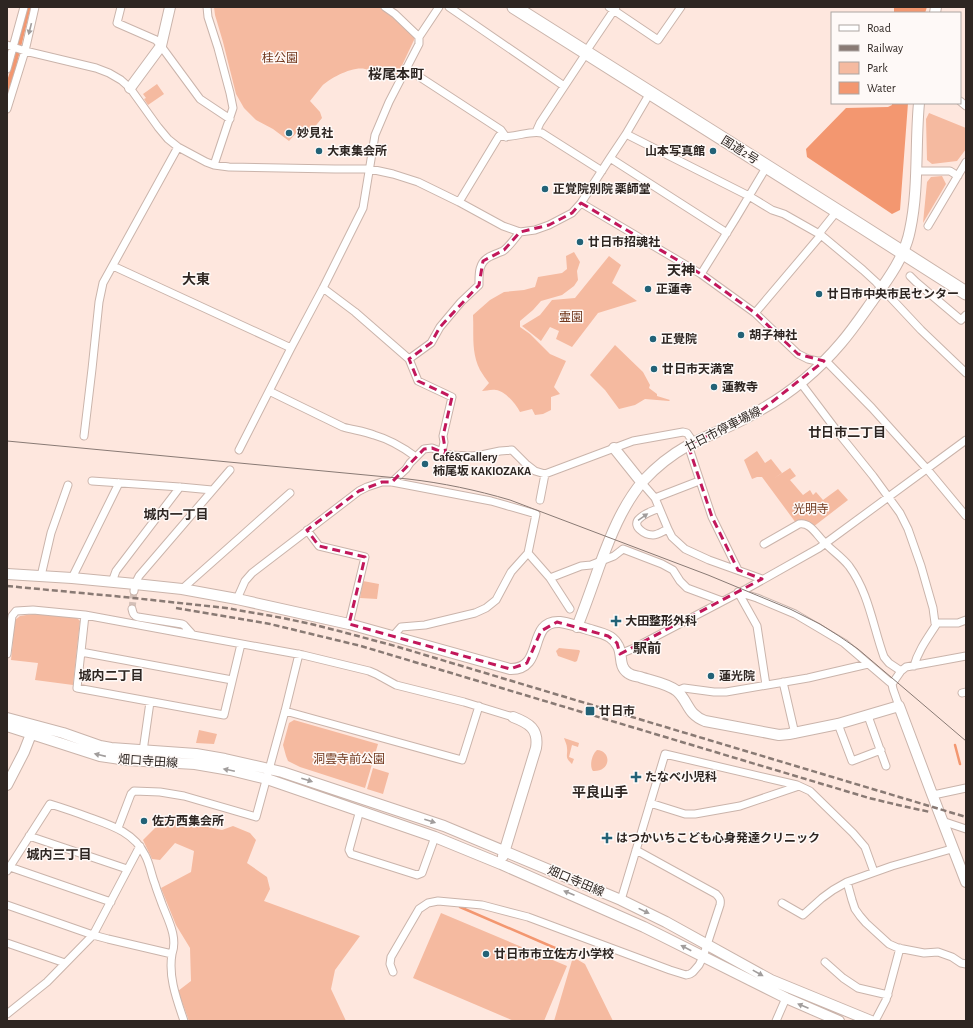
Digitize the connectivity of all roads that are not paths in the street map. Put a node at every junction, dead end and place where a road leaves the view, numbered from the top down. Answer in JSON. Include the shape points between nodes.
{"nodes":[{"id":1,"x":24,"y":7,"type":"edge"},
{"id":2,"x":33,"y":7,"type":"edge"},
{"id":3,"x":121,"y":7,"type":"edge"},
{"id":4,"x":170,"y":7,"type":"edge"},
{"id":5,"x":207,"y":7,"type":"edge"},
{"id":6,"x":385,"y":7,"type":"edge"},
{"id":7,"x":439,"y":7,"type":"edge"},
{"id":8,"x":449,"y":7,"type":"edge"},
{"id":9,"x":514,"y":7,"type":"edge"},
{"id":10,"x":681,"y":7,"type":"edge"},
{"id":11,"x":613,"y":8,"type":"edge"},
{"id":12,"x":418,"y":37,"type":"junction"},
{"id":13,"x":10,"y":46,"type":"edge"},
{"id":14,"x":161,"y":46,"type":"junction"},
{"id":15,"x":25,"y":51,"type":"junction"},
{"id":16,"x":586,"y":52,"type":"junction"},
{"id":17,"x":406,"y":68,"type":"junction"},
{"id":18,"x":7,"y":69,"type":"edge"},
{"id":19,"x":564,"y":86,"type":"junction"},
{"id":20,"x":130,"y":88,"type":"junction"},
{"id":21,"x":650,"y":93,"type":"junction"},
{"id":22,"x":919,"y":104,"type":"edge"},
{"id":23,"x":7,"y":109,"type":"edge"},
{"id":24,"x":230,"y":119,"type":"junction"},
{"id":25,"x":536,"y":132,"type":"junction"},
{"id":26,"x":626,"y":134,"type":"junction"},
{"id":27,"x":506,"y":137,"type":"junction"},
{"id":28,"x":178,"y":148,"type":"junction"},
{"id":29,"x":610,"y":158,"type":"junction"},
{"id":30,"x":966,"y":162,"type":"edge"},
{"id":31,"x":214,"y":165,"type":"junction"},
{"id":32,"x":766,"y":166,"type":"junction"},
{"id":33,"x":370,"y":169,"type":"junction"},
{"id":34,"x":602,"y":171,"type":"junction"},
{"id":35,"x":917,"y":171,"type":"junction"},
{"id":36,"x":958,"y":176,"type":"junction"},
{"id":37,"x":749,"y":196,"type":"junction"},
{"id":38,"x":460,"y":202,"type":"junction"},
{"id":39,"x":581,"y":203,"type":"junction"},
{"id":40,"x":838,"y":211,"type":"junction"},
{"id":41,"x":928,"y":226,"type":"dead end"},
{"id":42,"x":520,"y":232,"type":"junction"},
{"id":43,"x":727,"y":233,"type":"junction"},
{"id":44,"x":821,"y":235,"type":"junction"},
{"id":45,"x":903,"y":252,"type":"junction"},
{"id":46,"x":113,"y":266,"type":"junction"},
{"id":47,"x":701,"y":274,"type":"junction"},
{"id":48,"x":910,"y":276,"type":"dead end"},
{"id":49,"x":323,"y":288,"type":"junction"},
{"id":50,"x":881,"y":288,"type":"junction"},
{"id":51,"x":966,"y":293,"type":"edge"},
{"id":52,"x":755,"y":313,"type":"junction"},
{"id":53,"x":966,"y":315,"type":"edge"},
{"id":54,"x":291,"y":348,"type":"junction"},
{"id":55,"x":409,"y":359,"type":"junction"},
{"id":56,"x":825,"y":360,"type":"junction"},
{"id":57,"x":966,"y":373,"type":"edge"},
{"id":58,"x":800,"y":382,"type":"junction"},
{"id":59,"x":269,"y":391,"type":"junction"},
{"id":60,"x":84,"y":436,"type":"dead end"},
{"id":61,"x":966,"y":440,"type":"edge"},
{"id":62,"x":691,"y":444,"type":"junction"},
{"id":63,"x":614,"y":448,"type":"junction"},
{"id":64,"x":239,"y":450,"type":"dead end"},
{"id":65,"x":442,"y":452,"type":"junction"},
{"id":66,"x":416,"y":457,"type":"junction"},
{"id":67,"x":927,"y":469,"type":"junction"},
{"id":68,"x":230,"y":470,"type":"dead end"},
{"id":69,"x":545,"y":474,"type":"junction"},
{"id":70,"x":92,"y":481,"type":"dead end"},
{"id":71,"x":700,"y":481,"type":"junction"},
{"id":72,"x":119,"y":482,"type":"junction"},
{"id":73,"x":392,"y":482,"type":"junction"},
{"id":74,"x":642,"y":483,"type":"junction"},
{"id":75,"x":68,"y":485,"type":"dead end"},
{"id":76,"x":180,"y":486,"type":"junction"},
{"id":77,"x":212,"y":490,"type":"junction"},
{"id":78,"x":290,"y":493,"type":"dead end"},
{"id":79,"x":889,"y":497,"type":"junction"},
{"id":80,"x":655,"y":498,"type":"junction"},
{"id":81,"x":540,"y":500,"type":"dead end"},
{"id":82,"x":659,"y":508,"type":"junction"},
{"id":83,"x":966,"y":516,"type":"edge"},
{"id":84,"x":668,"y":529,"type":"junction"},
{"id":85,"x":307,"y":530,"type":"junction"},
{"id":86,"x":764,"y":544,"type":"dead end"},
{"id":87,"x":825,"y":544,"type":"junction"},
{"id":88,"x":528,"y":553,"type":"junction"},
{"id":89,"x":601,"y":561,"type":"junction"},
{"id":90,"x":738,"y":570,"type":"junction"},
{"id":91,"x":7,"y":574,"type":"edge"},
{"id":92,"x":41,"y":576,"type":"junction"},
{"id":93,"x":72,"y":578,"type":"junction"},
{"id":94,"x":550,"y":578,"type":"junction"},
{"id":95,"x":762,"y":579,"type":"junction"},
{"id":96,"x":112,"y":582,"type":"junction"},
{"id":97,"x":134,"y":587,"type":"junction"},
{"id":98,"x":182,"y":589,"type":"junction"},
{"id":99,"x":738,"y":592,"type":"junction"},
{"id":100,"x":237,"y":599,"type":"junction"},
{"id":101,"x":722,"y":601,"type":"junction"},
{"id":102,"x":132,"y":609,"type":"dead end"},
{"id":103,"x":570,"y":609,"type":"dead end"},
{"id":104,"x":85,"y":615,"type":"junction"},
{"id":105,"x":966,"y":620,"type":"edge"},
{"id":106,"x":935,"y":623,"type":"junction"},
{"id":107,"x":349,"y":624,"type":"junction"},
{"id":108,"x":577,"y":626,"type":"junction"},
{"id":109,"x":193,"y":635,"type":"junction"},
{"id":110,"x":393,"y":636,"type":"junction"},
{"id":111,"x":241,"y":644,"type":"junction"},
{"id":112,"x":81,"y":652,"type":"junction"},
{"id":113,"x":7,"y":654,"type":"edge"},
{"id":114,"x":299,"y":654,"type":"junction"},
{"id":115,"x":620,"y":654,"type":"junction"},
{"id":116,"x":966,"y":656,"type":"edge"},
{"id":117,"x":868,"y":664,"type":"junction"},
{"id":118,"x":914,"y":666,"type":"junction"},
{"id":119,"x":901,"y":671,"type":"junction"},
{"id":120,"x":232,"y":680,"type":"junction"},
{"id":121,"x":783,"y":682,"type":"junction"},
{"id":122,"x":892,"y":684,"type":"junction"},
{"id":123,"x":766,"y":685,"type":"junction"},
{"id":124,"x":677,"y":691,"type":"junction"},
{"id":125,"x":150,"y":702,"type":"junction"},
{"id":126,"x":479,"y":706,"type":"junction"},
{"id":127,"x":900,"y":706,"type":"junction"},
{"id":128,"x":285,"y":711,"type":"junction"},
{"id":129,"x":868,"y":716,"type":"junction"},
{"id":130,"x":513,"y":717,"type":"joint"},
{"id":131,"x":7,"y":718,"type":"edge"},
{"id":132,"x":838,"y":724,"type":"junction"},
{"id":133,"x":7,"y":726,"type":"edge"},
{"id":134,"x":33,"y":730,"type":"junction"},
{"id":135,"x":795,"y":734,"type":"junction"},
{"id":136,"x":143,"y":750,"type":"junction"},
{"id":137,"x":881,"y":750,"type":"junction"},
{"id":138,"x":886,"y":766,"type":"dead end"},
{"id":139,"x":268,"y":774,"type":"junction"},
{"id":140,"x":7,"y":785,"type":"edge"},
{"id":141,"x":799,"y":786,"type":"junction"},
{"id":142,"x":966,"y":788,"type":"edge"},
{"id":143,"x":932,"y":794,"type":"junction"},
{"id":144,"x":650,"y":803,"type":"junction"},
{"id":145,"x":360,"y":810,"type":"junction"},
{"id":146,"x":942,"y":822,"type":"junction"},
{"id":147,"x":118,"y":828,"type":"junction"},
{"id":148,"x":966,"y":829,"type":"edge"},
{"id":149,"x":29,"y":836,"type":"junction"},
{"id":150,"x":435,"y":837,"type":"junction"},
{"id":151,"x":140,"y":846,"type":"junction"},
{"id":152,"x":952,"y":848,"type":"junction"},
{"id":153,"x":636,"y":850,"type":"junction"},
{"id":154,"x":505,"y":851,"type":"junction"},
{"id":155,"x":501,"y":864,"type":"junction"},
{"id":156,"x":963,"y":866,"type":"edge"},
{"id":157,"x":8,"y":868,"type":"edge"},
{"id":158,"x":127,"y":869,"type":"junction"},
{"id":159,"x":874,"y":872,"type":"junction"},
{"id":160,"x":847,"y":882,"type":"junction"},
{"id":161,"x":966,"y":882,"type":"edge"},
{"id":162,"x":621,"y":900,"type":"junction"},
{"id":163,"x":111,"y":902,"type":"junction"},
{"id":164,"x":782,"y":903,"type":"dead end"},
{"id":165,"x":7,"y":905,"type":"edge"},
{"id":166,"x":93,"y":935,"type":"junction"},
{"id":167,"x":7,"y":943,"type":"edge"},
{"id":168,"x":707,"y":945,"type":"junction"},
{"id":169,"x":900,"y":948,"type":"junction"},
{"id":170,"x":172,"y":954,"type":"junction"},
{"id":171,"x":703,"y":957,"type":"junction"},
{"id":172,"x":825,"y":962,"type":"dead end"},
{"id":173,"x":65,"y":963,"type":"junction"},
{"id":174,"x":966,"y":964,"type":"edge"},
{"id":175,"x":393,"y":972,"type":"dead end"},
{"id":176,"x":888,"y":995,"type":"junction"},
{"id":177,"x":786,"y":998,"type":"junction"},
{"id":178,"x":7,"y":1014,"type":"edge"},
{"id":179,"x":184,"y":1021,"type":"edge"},
{"id":180,"x":776,"y":1021,"type":"edge"},
{"id":181,"x":839,"y":1021,"type":"edge"},
{"id":182,"x":871,"y":1021,"type":"edge"},
{"id":183,"x":875,"y":1021,"type":"edge"}],
"edges":[{"from":1,"to":13,"type":"street"},
{"from":2,"to":15,"type":"street","one_way":true},
{"from":3,"to":14,"type":"street","via":[[117,23],[156,40]]},
{"from":4,"to":14,"type":"street"},
{"from":5,"to":24,"type":"street","via":[[230,93],[233,108]]},
{"from":6,"to":12,"type":"street"},
{"from":7,"to":12,"type":"street"},
{"from":8,"to":19,"type":"street"},
{"from":9,"to":16,"type":"highway","name":"国道2号"},
{"from":10,"to":11,"type":"street","via":[[658,40]]},
{"from":11,"to":16,"type":"street"},
{"from":12,"to":17,"type":"street","via":[[418,44]]},
{"from":13,"to":15,"type":"street"},
{"from":13,"to":18,"type":"street"},
{"from":14,"to":20,"type":"street"},
{"from":14,"to":24,"type":"street","via":[[200,98]]},
{"from":15,"to":20,"type":"street","via":[[96,68],[121,80]]},
{"from":15,"to":23,"type":"street"},
{"from":16,"to":19,"type":"street"},
{"from":16,"to":21,"type":"highway","name":"国道2号"},
{"from":17,"to":27,"type":"street","via":[[501,130]]},
{"from":17,"to":33,"type":"street","via":[[375,135]]},
{"from":19,"to":25,"type":"street"},
{"from":20,"to":28,"type":"street","via":[[158,127]]},
{"from":21,"to":26,"type":"street"},
{"from":21,"to":32,"type":"highway","name":"国道2号"},
{"from":22,"to":35,"type":"street","name":"廿日市停車場線"},
{"from":24,"to":31,"type":"street"},
{"from":25,"to":27,"type":"street"},
{"from":25,"to":34,"type":"street","via":[[542,133]]},
{"from":26,"to":29,"type":"street"},
{"from":26,"to":37,"type":"street"},
{"from":27,"to":38,"type":"street","via":[[499,136]]},
{"from":28,"to":31,"type":"street"},
{"from":28,"to":46,"type":"street"},
{"from":29,"to":34,"type":"street"},
{"from":29,"to":43,"type":"street"},
{"from":30,"to":36,"type":"street"},
{"from":31,"to":33,"type":"street"},
{"from":32,"to":37,"type":"street"},
{"from":32,"to":40,"type":"highway","name":"国道2号"},
{"from":33,"to":38,"type":"street","via":[[418,182]]},
{"from":33,"to":49,"type":"street","via":[[363,208]]},
{"from":34,"to":39,"type":"street"},
{"from":35,"to":36,"type":"street","via":[[950,171]]},
{"from":35,"to":45,"type":"street","name":"廿日市停車場線","via":[[910,231]]},
{"from":36,"to":41,"type":"street"},
{"from":37,"to":43,"type":"street"},
{"from":37,"to":44,"type":"street"},
{"from":38,"to":42,"type":"street","via":[[503,226]]},
{"from":39,"to":42,"type":"street","via":[[572,212],[549,225]]},
{"from":39,"to":47,"type":"street"},
{"from":40,"to":44,"type":"street","via":[[821,231]]},
{"from":40,"to":45,"type":"highway","name":"国道2号"},
{"from":42,"to":55,"type":"street","via":[[504,250],[483,261],[478,285],[447,319],[431,343]]},
{"from":43,"to":47,"type":"street"},
{"from":44,"to":50,"type":"street"},
{"from":44,"to":52,"type":"street"},
{"from":45,"to":50,"type":"street","name":"廿日市停車場線"},
{"from":45,"to":51,"type":"highway","name":"国道2号"},
{"from":46,"to":54,"type":"street"},
{"from":46,"to":60,"type":"street","via":[[103,284],[99,302]]},
{"from":47,"to":52,"type":"street"},
{"from":48,"to":53,"type":"street","via":[[961,320]]},
{"from":49,"to":54,"type":"street"},
{"from":49,"to":55,"type":"street"},
{"from":50,"to":56,"type":"street","name":"廿日市停車場線"},
{"from":50,"to":57,"type":"street"},
{"from":52,"to":56,"type":"street","via":[[798,354],[816,361]]},
{"from":54,"to":59,"type":"street"},
{"from":55,"to":65,"type":"street","via":[[418,381],[452,397]]},
{"from":56,"to":58,"type":"street","name":"廿日市停車場線"},
{"from":56,"to":67,"type":"street"},
{"from":58,"to":62,"type":"street","name":"廿日市停車場線","via":[[758,412]]},
{"from":58,"to":79,"type":"street"},
{"from":59,"to":64,"type":"street"},
{"from":59,"to":66,"type":"street","via":[[342,427],[374,435]]},
{"from":61,"to":67,"type":"street"},
{"from":62,"to":63,"type":"street","via":[[687,432],[683,432],[633,441]]},
{"from":62,"to":71,"type":"street"},
{"from":62,"to":74,"type":"street","name":"廿日市停車場線","via":[[664,461]]},
{"from":63,"to":69,"type":"street"},
{"from":63,"to":74,"type":"street"},
{"from":65,"to":66,"type":"street","via":[[432,448],[424,449]]},
{"from":65,"to":69,"type":"street","via":[[471,456],[512,450],[535,471]]},
{"from":66,"to":73,"type":"street"},
{"from":67,"to":79,"type":"street"},
{"from":67,"to":83,"type":"street"},
{"from":68,"to":77,"type":"street"},
{"from":69,"to":81,"type":"street"},
{"from":70,"to":72,"type":"street"},
{"from":71,"to":80,"type":"street"},
{"from":71,"to":90,"type":"street","via":[[712,517]]},
{"from":72,"to":76,"type":"street"},
{"from":72,"to":93,"type":"street"},
{"from":73,"to":85,"type":"street","via":[[367,487]]},
{"from":73,"to":88,"type":"street","via":[[491,501],[536,514]]},
{"from":74,"to":80,"type":"street"},
{"from":74,"to":89,"type":"street","name":"廿日市停車場線","via":[[619,518]]},
{"from":75,"to":92,"type":"street","via":[[51,533]]},
{"from":76,"to":77,"type":"street"},
{"from":76,"to":96,"type":"street","via":[[116,571]]},
{"from":77,"to":97,"type":"street","via":[[139,576]]},
{"from":78,"to":98,"type":"street"},
{"from":79,"to":87,"type":"street"},
{"from":79,"to":106,"type":"street","via":[[908,529],[921,566]]},
{"from":80,"to":82,"type":"street"},
{"from":82,"to":84,"type":"street"},
{"from":84,"to":82,"type":"street","one_way":true,"via":[[651,535],[637,526],[640,518]]},
{"from":84,"to":90,"type":"street","via":[[672,537],[685,549]]},
{"from":85,"to":100,"type":"street","via":[[252,573],[245,581]]},
{"from":85,"to":107,"type":"street","via":[[319,546],[365,557]]},
{"from":86,"to":87,"type":"street","via":[[803,523]]},
{"from":87,"to":95,"type":"street"},
{"from":87,"to":119,"type":"street","via":[[854,573],[866,596],[884,657]]},
{"from":88,"to":94,"type":"street"},
{"from":88,"to":110,"type":"street","via":[[511,572],[496,600],[486,608],[425,625],[401,627]]},
{"from":89,"to":94,"type":"street"},
{"from":89,"to":101,"type":"street","via":[[614,556],[622,549],[662,564],[672,570],[687,588]]},
{"from":89,"to":108,"type":"street","name":"廿日市停車場線"},
{"from":90,"to":95,"type":"street"},
{"from":91,"to":92,"type":"street"},
{"from":92,"to":93,"type":"street"},
{"from":93,"to":96,"type":"street"},
{"from":94,"to":103,"type":"street"},
{"from":95,"to":99,"type":"street"},
{"from":96,"to":97,"type":"street"},
{"from":97,"to":98,"type":"street"},
{"from":98,"to":100,"type":"street"},
{"from":99,"to":101,"type":"street"},
{"from":99,"to":117,"type":"street","via":[[795,614],[844,643]]},
{"from":99,"to":123,"type":"street","via":[[756,626]]},
{"from":100,"to":107,"type":"street"},
{"from":101,"to":115,"type":"street"},
{"from":102,"to":109,"type":"street","via":[[138,618],[183,624]]},
{"from":104,"to":109,"type":"street"},
{"from":104,"to":112,"type":"street"},
{"from":104,"to":113,"type":"street","via":[[33,610],[16,612],[12,616]]},
{"from":105,"to":106,"type":"street","via":[[958,623]]},
{"from":106,"to":118,"type":"street"},
{"from":107,"to":110,"type":"street"},
{"from":108,"to":110,"type":"street","via":[[561,622],[547,626],[539,634],[530,660],[524,666],[514,669]]},
{"from":108,"to":115,"type":"street","via":[[612,638]]},
{"from":109,"to":111,"type":"street"},
{"from":111,"to":114,"type":"street"},
{"from":111,"to":120,"type":"street"},
{"from":112,"to":120,"type":"street"},
{"from":112,"to":125,"type":"street","via":[[77,688]]},
{"from":114,"to":126,"type":"street","via":[[373,672],[400,687]]},
{"from":114,"to":128,"type":"street"},
{"from":115,"to":124,"type":"street","via":[[623,667],[630,674]]},
{"from":116,"to":118,"type":"street"},
{"from":117,"to":121,"type":"street"},
{"from":117,"to":122,"type":"street"},
{"from":118,"to":119,"type":"street"},
{"from":119,"to":122,"type":"street"},
{"from":120,"to":125,"type":"street","via":[[224,715]]},
{"from":121,"to":123,"type":"street"},
{"from":121,"to":135,"type":"street"},
{"from":122,"to":127,"type":"street"},
{"from":123,"to":124,"type":"street","via":[[720,692],[684,688]]},
{"from":124,"to":135,"type":"street","via":[[699,719],[779,735]]},
{"from":125,"to":136,"type":"street"},
{"from":126,"to":128,"type":"street","via":[[462,760]]},
{"from":126,"to":130,"type":"street"},
{"from":127,"to":129,"type":"street"},
{"from":127,"to":143,"type":"street"},
{"from":128,"to":139,"type":"street"},
{"from":129,"to":132,"type":"street"},
{"from":129,"to":137,"type":"street"},
{"from":130,"to":154,"type":"street","via":[[533,728],[537,741]]},
{"from":131,"to":134,"type":"street"},
{"from":132,"to":135,"type":"street"},
{"from":132,"to":137,"type":"street","via":[[852,761]]},
{"from":133,"to":134,"type":"street"},
{"from":134,"to":136,"type":"street","via":[[63,733],[100,746]]},
{"from":139,"to":134,"type":"street","name":"畑口寺田線","one_way":true,"via":[[195,764],[114,758],[86,752]]},
{"from":134,"to":140,"type":"street"},
{"from":136,"to":139,"type":"street","via":[[211,756]]},
{"from":137,"to":138,"type":"street"},
{"from":139,"to":145,"type":"street"},
{"from":139,"to":147,"type":"street","via":[[256,817],[184,796],[160,792],[134,792]]},
{"from":139,"to":154,"type":"street","name":"畑口寺田線","one_way":true,"via":[[282,772],[444,826]]},
{"from":141,"to":144,"type":"street","via":[[740,806],[695,814],[685,814]]},
{"from":141,"to":144,"type":"street","via":[[665,754]]},
{"from":141,"to":159,"type":"street","via":[[810,791],[853,833],[865,847]]},
{"from":142,"to":143,"type":"street"},
{"from":143,"to":146,"type":"street"},
{"from":144,"to":153,"type":"street"},
{"from":145,"to":150,"type":"street"},
{"from":145,"to":150,"type":"street","via":[[349,850],[351,854],[417,875],[422,872]]},
{"from":146,"to":148,"type":"street"},
{"from":146,"to":152,"type":"street"},
{"from":147,"to":149,"type":"street","via":[[50,804]]},
{"from":147,"to":151,"type":"street"},
{"from":149,"to":157,"type":"street"},
{"from":149,"to":158,"type":"street"},
{"from":150,"to":155,"type":"street"},
{"from":151,"to":158,"type":"street"},
{"from":151,"to":170,"type":"street","via":[[174,937]]},
{"from":152,"to":156,"type":"street"},
{"from":152,"to":159,"type":"street"},
{"from":153,"to":162,"type":"street"},
{"from":153,"to":168,"type":"street","via":[[719,897],[720,905]]},
{"from":154,"to":155,"type":"street"},
{"from":154,"to":162,"type":"street","name":"畑口寺田線"},
{"from":171,"to":155,"type":"street","one_way":true,"via":[[644,927]]},
{"from":156,"to":161,"type":"street"},
{"from":157,"to":163,"type":"street"},
{"from":158,"to":163,"type":"street"},
{"from":159,"to":160,"type":"street"},
{"from":160,"to":164,"type":"street","via":[[827,894],[803,915]]},
{"from":160,"to":169,"type":"street","via":[[855,909],[860,916],[889,944]]},
{"from":162,"to":168,"type":"street","name":"畑口寺田線","one_way":true},
{"from":163,"to":166,"type":"street"},
{"from":165,"to":166,"type":"street"},
{"from":166,"to":170,"type":"street"},
{"from":166,"to":173,"type":"street"},
{"from":167,"to":173,"type":"street"},
{"from":168,"to":171,"type":"street"},
{"from":168,"to":182,"type":"street","name":"畑口寺田線","one_way":true,"via":[[770,980]]},
{"from":169,"to":174,"type":"street","via":[[926,953],[938,952]]},
{"from":169,"to":176,"type":"street"},
{"from":170,"to":179,"type":"street","via":[[173,984]]},
{"from":171,"to":175,"type":"street","via":[[693,972],[686,975],[526,916],[477,904],[438,901],[423,905],[416,914],[391,957]]},
{"from":171,"to":177,"type":"street"},
{"from":172,"to":176,"type":"street","via":[[858,988]]},
{"from":173,"to":178,"type":"street","via":[[47,982]]},
{"from":176,"to":183,"type":"street"},
{"from":177,"to":180,"type":"street"},
{"from":181,"to":177,"type":"street","one_way":true}]}
